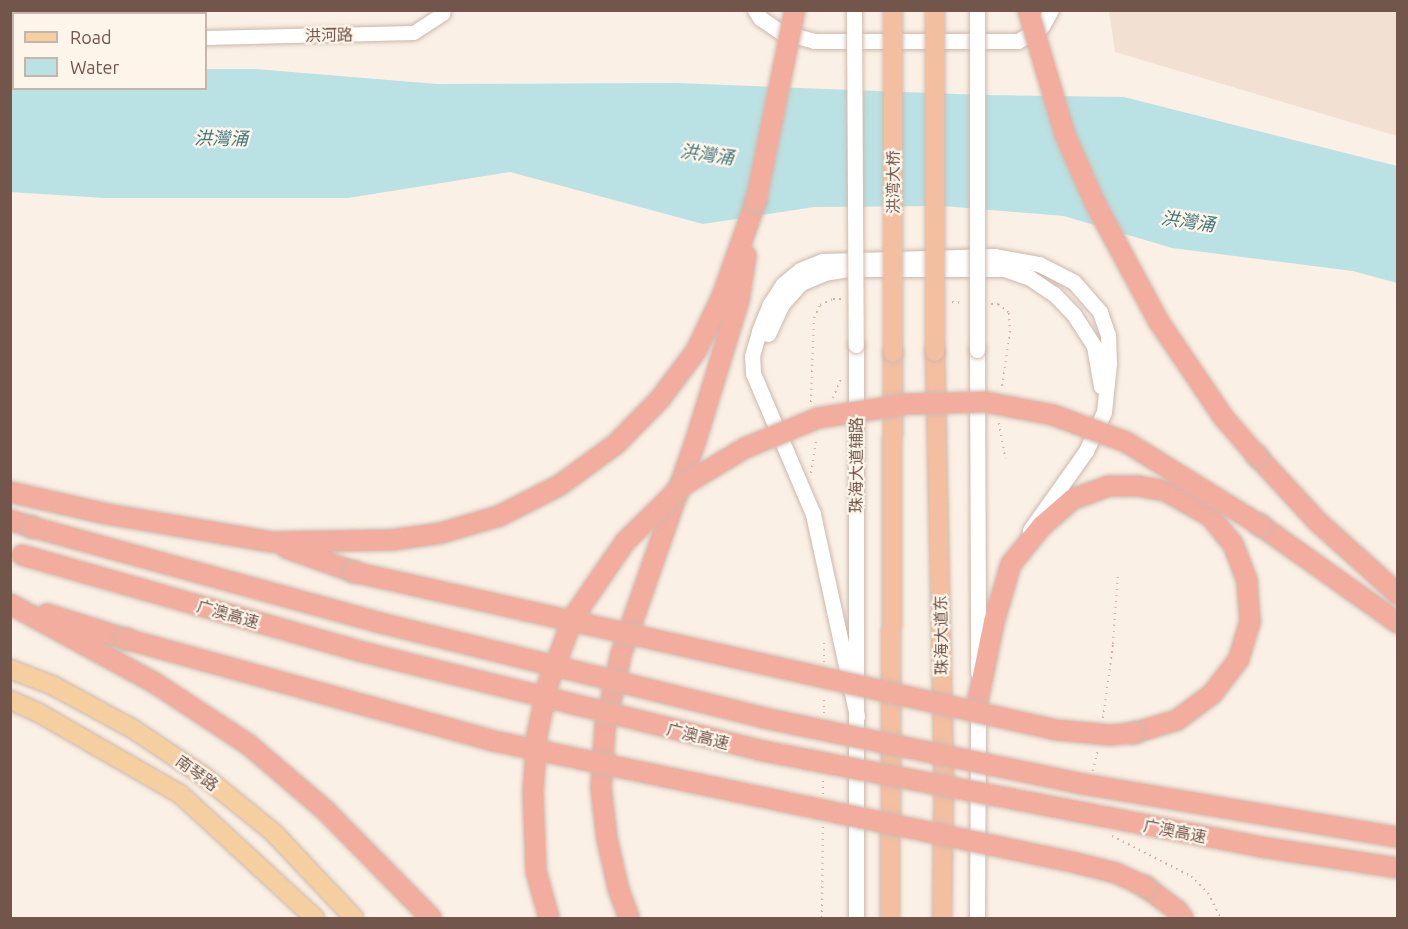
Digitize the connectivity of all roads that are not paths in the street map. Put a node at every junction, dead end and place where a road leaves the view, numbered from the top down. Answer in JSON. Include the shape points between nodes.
{"nodes":[{"id":1,"x":444,"y":10,"type":"edge"},
{"id":2,"x":755,"y":10,"type":"edge"},
{"id":3,"x":795,"y":10,"type":"edge"},
{"id":4,"x":854,"y":10,"type":"edge"},
{"id":5,"x":893,"y":10,"type":"edge"},
{"id":6,"x":935,"y":10,"type":"edge"},
{"id":7,"x":977,"y":10,"type":"edge"},
{"id":8,"x":1028,"y":10,"type":"edge"},
{"id":9,"x":1051,"y":10,"type":"edge"},
{"id":10,"x":207,"y":38,"type":"edge"},
{"id":11,"x":731,"y":298,"type":"junction"},
{"id":12,"x":762,"y":399,"type":"junction"},
{"id":13,"x":1104,"y":412,"type":"junction"},
{"id":14,"x":10,"y":492,"type":"edge"},
{"id":15,"x":10,"y":520,"type":"edge"},
{"id":16,"x":271,"y":542,"type":"junction"},
{"id":17,"x":16,"y":554,"type":"edge"},
{"id":18,"x":1011,"y":564,"type":"junction"},
{"id":19,"x":1398,"y":594,"type":"edge"},
{"id":20,"x":10,"y":603,"type":"edge"},
{"id":21,"x":1398,"y":623,"type":"edge"},
{"id":22,"x":10,"y":669,"type":"edge"},
{"id":23,"x":10,"y":700,"type":"edge"},
{"id":24,"x":978,"y":700,"type":"junction"},
{"id":25,"x":857,"y":716,"type":"junction"},
{"id":26,"x":1398,"y":837,"type":"edge"},
{"id":27,"x":1398,"y":868,"type":"edge"},
{"id":28,"x":315,"y":918,"type":"edge"},
{"id":29,"x":354,"y":918,"type":"edge"},
{"id":30,"x":431,"y":918,"type":"edge"},
{"id":31,"x":549,"y":918,"type":"edge"},
{"id":32,"x":629,"y":918,"type":"edge"},
{"id":33,"x":856,"y":918,"type":"edge"},
{"id":34,"x":890,"y":918,"type":"edge"},
{"id":35,"x":942,"y":918,"type":"edge"},
{"id":36,"x":977,"y":918,"type":"edge"},
{"id":37,"x":1183,"y":918,"type":"edge"}],
"edges":[{"from":1,"to":10,"type":"street","name":"洪河路","via":[[414,33]]},
{"from":2,"to":9,"type":"main road","via":[[781,32],[814,41],[1018,41],[1042,27]]},
{"from":3,"to":11,"type":"highway","bridge":true,"via":[[756,201]]},
{"from":4,"to":25,"type":"main road","name":"珠海大道辅路","bridge":true},
{"from":5,"to":34,"type":"highway","name":"洪湾大桥","bridge":true},
{"from":6,"to":35,"type":"highway","name":"珠海大道东","bridge":true,"via":[[935,352],[944,774]]},
{"from":7,"to":24,"type":"main road","bridge":true},
{"from":8,"to":19,"type":"highway","bridge":true,"via":[[1065,135],[1096,205],[1159,322],[1224,418],[1257,456],[1318,522]]},
{"from":11,"to":16,"type":"highway","via":[[660,399],[616,444],[560,485],[499,516],[441,533],[392,540]]},
{"from":11,"to":32,"type":"highway","via":[[695,443],[621,654],[605,727],[601,788],[607,839]]},
{"from":12,"to":13,"type":"main road","via":[[759,377],[764,343],[782,304],[801,283],[824,273],[850,269],[969,267],[1004,269],[1030,278],[1054,294],[1074,315],[1094,346]]},
{"from":12,"to":13,"type":"main road","via":[[753,373],[759,331],[783,284],[800,270],[822,261],[846,258],[994,256],[1018,258],[1057,271],[1074,282],[1100,312],[1108,335]]},
{"from":12,"to":25,"type":"main road","via":[[813,514]]},
{"from":13,"to":18,"type":"main road","via":[[1086,451],[1023,538]]},
{"from":14,"to":16,"type":"highway","via":[[107,514]]},
{"from":15,"to":26,"type":"highway","name":"广澳高速","bridge":true,"via":[[377,622],[764,718],[1083,784]]},
{"from":16,"to":18,"type":"highway","bridge":true,"via":[[354,572],[1057,730],[1134,733],[1177,720],[1212,694],[1239,659],[1250,622],[1247,581],[1233,544],[1210,516],[1166,491],[1108,486],[1073,499],[1042,526]]},
{"from":17,"to":27,"type":"highway","name":"广澳高速","bridge":true,"via":[[359,651],[758,750],[1255,846]]},
{"from":18,"to":24,"type":"highway"},
{"from":20,"to":30,"type":"highway","via":[[155,682],[249,745],[324,808]]},
{"from":20,"to":37,"type":"highway","bridge":true,"via":[[489,740],[1116,873],[1146,887]]},
{"from":21,"to":31,"type":"highway","bridge":true,"via":[[1260,525],[1126,442],[1053,415],[985,402],[907,404],[818,418],[744,448],[682,486],[625,542],[574,616],[548,684],[537,735],[533,792],[536,871]]},
{"from":22,"to":29,"type":"main road","name":"南琴路","via":[[52,685],[134,729],[204,777],[273,832]]},
{"from":23,"to":28,"type":"main road","name":"南琴路","via":[[180,794]]},
{"from":24,"to":36,"type":"main road"},
{"from":25,"to":33,"type":"main road","name":"珠海大道辅路"}]}
